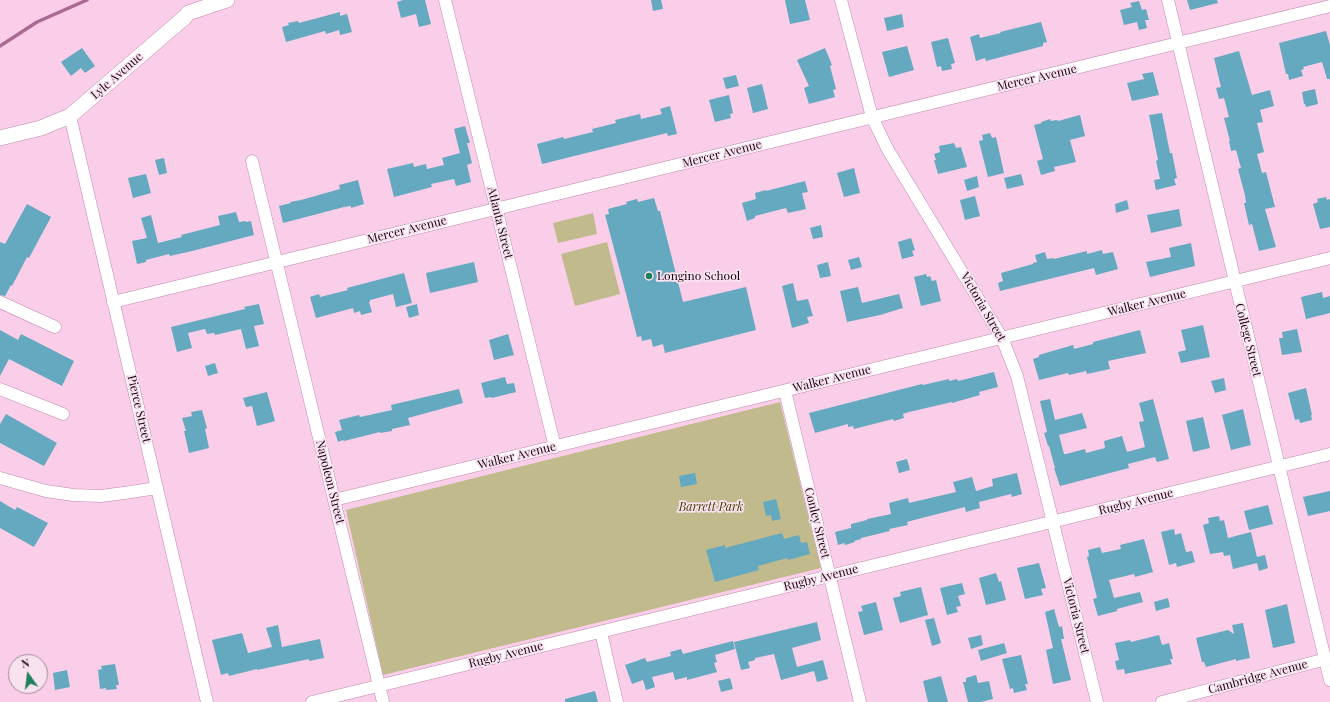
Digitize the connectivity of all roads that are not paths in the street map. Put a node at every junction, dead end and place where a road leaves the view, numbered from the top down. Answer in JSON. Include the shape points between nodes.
{"nodes":[{"id":1,"x":197,"y":0,"type":"edge"},
{"id":2,"x":227,"y":0,"type":"edge"},
{"id":3,"x":445,"y":0,"type":"edge"},
{"id":4,"x":841,"y":0,"type":"edge"},
{"id":5,"x":1168,"y":0,"type":"edge"},
{"id":6,"x":1330,"y":6,"type":"edge"},
{"id":7,"x":188,"y":13,"type":"junction"},
{"id":8,"x":1178,"y":44,"type":"junction"},
{"id":9,"x":70,"y":116,"type":"junction"},
{"id":10,"x":872,"y":117,"type":"junction"},
{"id":11,"x":0,"y":138,"type":"edge"},
{"id":12,"x":252,"y":161,"type":"dead end"},
{"id":13,"x":496,"y":208,"type":"junction"},
{"id":14,"x":1330,"y":258,"type":"edge"},
{"id":15,"x":276,"y":262,"type":"junction"},
{"id":16,"x":1234,"y":282,"type":"junction"},
{"id":17,"x":0,"y":302,"type":"edge"},
{"id":18,"x":114,"y":302,"type":"junction"},
{"id":19,"x":55,"y":326,"type":"dead end"},
{"id":20,"x":1002,"y":338,"type":"junction"},
{"id":21,"x":0,"y":389,"type":"edge"},
{"id":22,"x":785,"y":391,"type":"junction"},
{"id":23,"x":63,"y":414,"type":"dead end"},
{"id":24,"x":555,"y":447,"type":"junction"},
{"id":25,"x":1330,"y":454,"type":"edge"},
{"id":26,"x":1279,"y":467,"type":"junction"},
{"id":27,"x":0,"y":478,"type":"edge"},
{"id":28,"x":157,"y":488,"type":"junction"},
{"id":29,"x":334,"y":500,"type":"junction"},
{"id":30,"x":1053,"y":522,"type":"junction"},
{"id":31,"x":830,"y":576,"type":"junction"},
{"id":32,"x":601,"y":632,"type":"junction"},
{"id":33,"x":1328,"y":659,"type":"edge"},
{"id":34,"x":1330,"y":680,"type":"edge"},
{"id":35,"x":379,"y":686,"type":"junction"},
{"id":36,"x":207,"y":702,"type":"edge"},
{"id":37,"x":312,"y":702,"type":"edge"},
{"id":38,"x":382,"y":702,"type":"edge"},
{"id":39,"x":617,"y":702,"type":"edge"},
{"id":40,"x":860,"y":702,"type":"edge"},
{"id":41,"x":1097,"y":702,"type":"edge"},
{"id":42,"x":1162,"y":702,"type":"edge"}],
"edges":[{"from":1,"to":7,"type":"street"},
{"from":2,"to":7,"type":"street","name":"Lyle Avenue"},
{"from":3,"to":13,"type":"street","name":"Atlanta Street"},
{"from":4,"to":10,"type":"street","name":"Victoria Street"},
{"from":5,"to":8,"type":"street","name":"College Street"},
{"from":6,"to":8,"type":"street","name":"Mercer Avenue"},
{"from":7,"to":9,"type":"street","name":"Lyle Avenue"},
{"from":8,"to":10,"type":"street","name":"Mercer Avenue"},
{"from":8,"to":16,"type":"street","name":"College Street"},
{"from":9,"to":11,"type":"street","name":"Lyle Avenue","via":[[41,128]]},
{"from":9,"to":18,"type":"street","name":"Pierce Street"},
{"from":10,"to":13,"type":"street","name":"Mercer Avenue"},
{"from":10,"to":20,"type":"street","name":"Victoria Street","via":[[888,150]]},
{"from":12,"to":15,"type":"street","name":"Napoleon Street"},
{"from":13,"to":15,"type":"street","name":"Mercer Avenue"},
{"from":13,"to":24,"type":"street","name":"Atlanta Street"},
{"from":14,"to":16,"type":"street","name":"Walker Avenue"},
{"from":15,"to":18,"type":"street","name":"Mercer Avenue"},
{"from":15,"to":29,"type":"street","name":"Napoleon Street"},
{"from":16,"to":20,"type":"street","name":"Walker Avenue"},
{"from":16,"to":26,"type":"street","name":"College Street"},
{"from":17,"to":19,"type":"street"},
{"from":18,"to":28,"type":"street","name":"Pierce Street"},
{"from":20,"to":22,"type":"street","name":"Walker Avenue"},
{"from":20,"to":30,"type":"street","name":"Victoria Street","via":[[1017,376]]},
{"from":21,"to":23,"type":"street"},
{"from":22,"to":24,"type":"street","name":"Walker Avenue"},
{"from":22,"to":31,"type":"street","name":"Conley Street"},
{"from":24,"to":29,"type":"street","name":"Walker Avenue"},
{"from":25,"to":26,"type":"street","name":"Rugby Avenue"},
{"from":26,"to":30,"type":"street","name":"Rugby Avenue"},
{"from":26,"to":33,"type":"street","name":"College Street"},
{"from":27,"to":28,"type":"street","via":[[46,491],[73,495],[101,496]]},
{"from":28,"to":36,"type":"street","name":"Pierce Street"},
{"from":29,"to":35,"type":"street","name":"Napoleon Street"},
{"from":30,"to":31,"type":"street","name":"Rugby Avenue"},
{"from":30,"to":41,"type":"street","name":"Victoria Street"},
{"from":31,"to":32,"type":"street","name":"Rugby Avenue"},
{"from":31,"to":40,"type":"street","name":"Conley Street"},
{"from":32,"to":35,"type":"street","name":"Rugby Avenue"},
{"from":32,"to":39,"type":"street"},
{"from":33,"to":34,"type":"street","name":"College Street"},
{"from":33,"to":42,"type":"street","name":"Cambridge Avenue"},
{"from":35,"to":37,"type":"street","name":"Rugby Avenue"},
{"from":35,"to":38,"type":"street","name":"Napoleon Street"}]}
